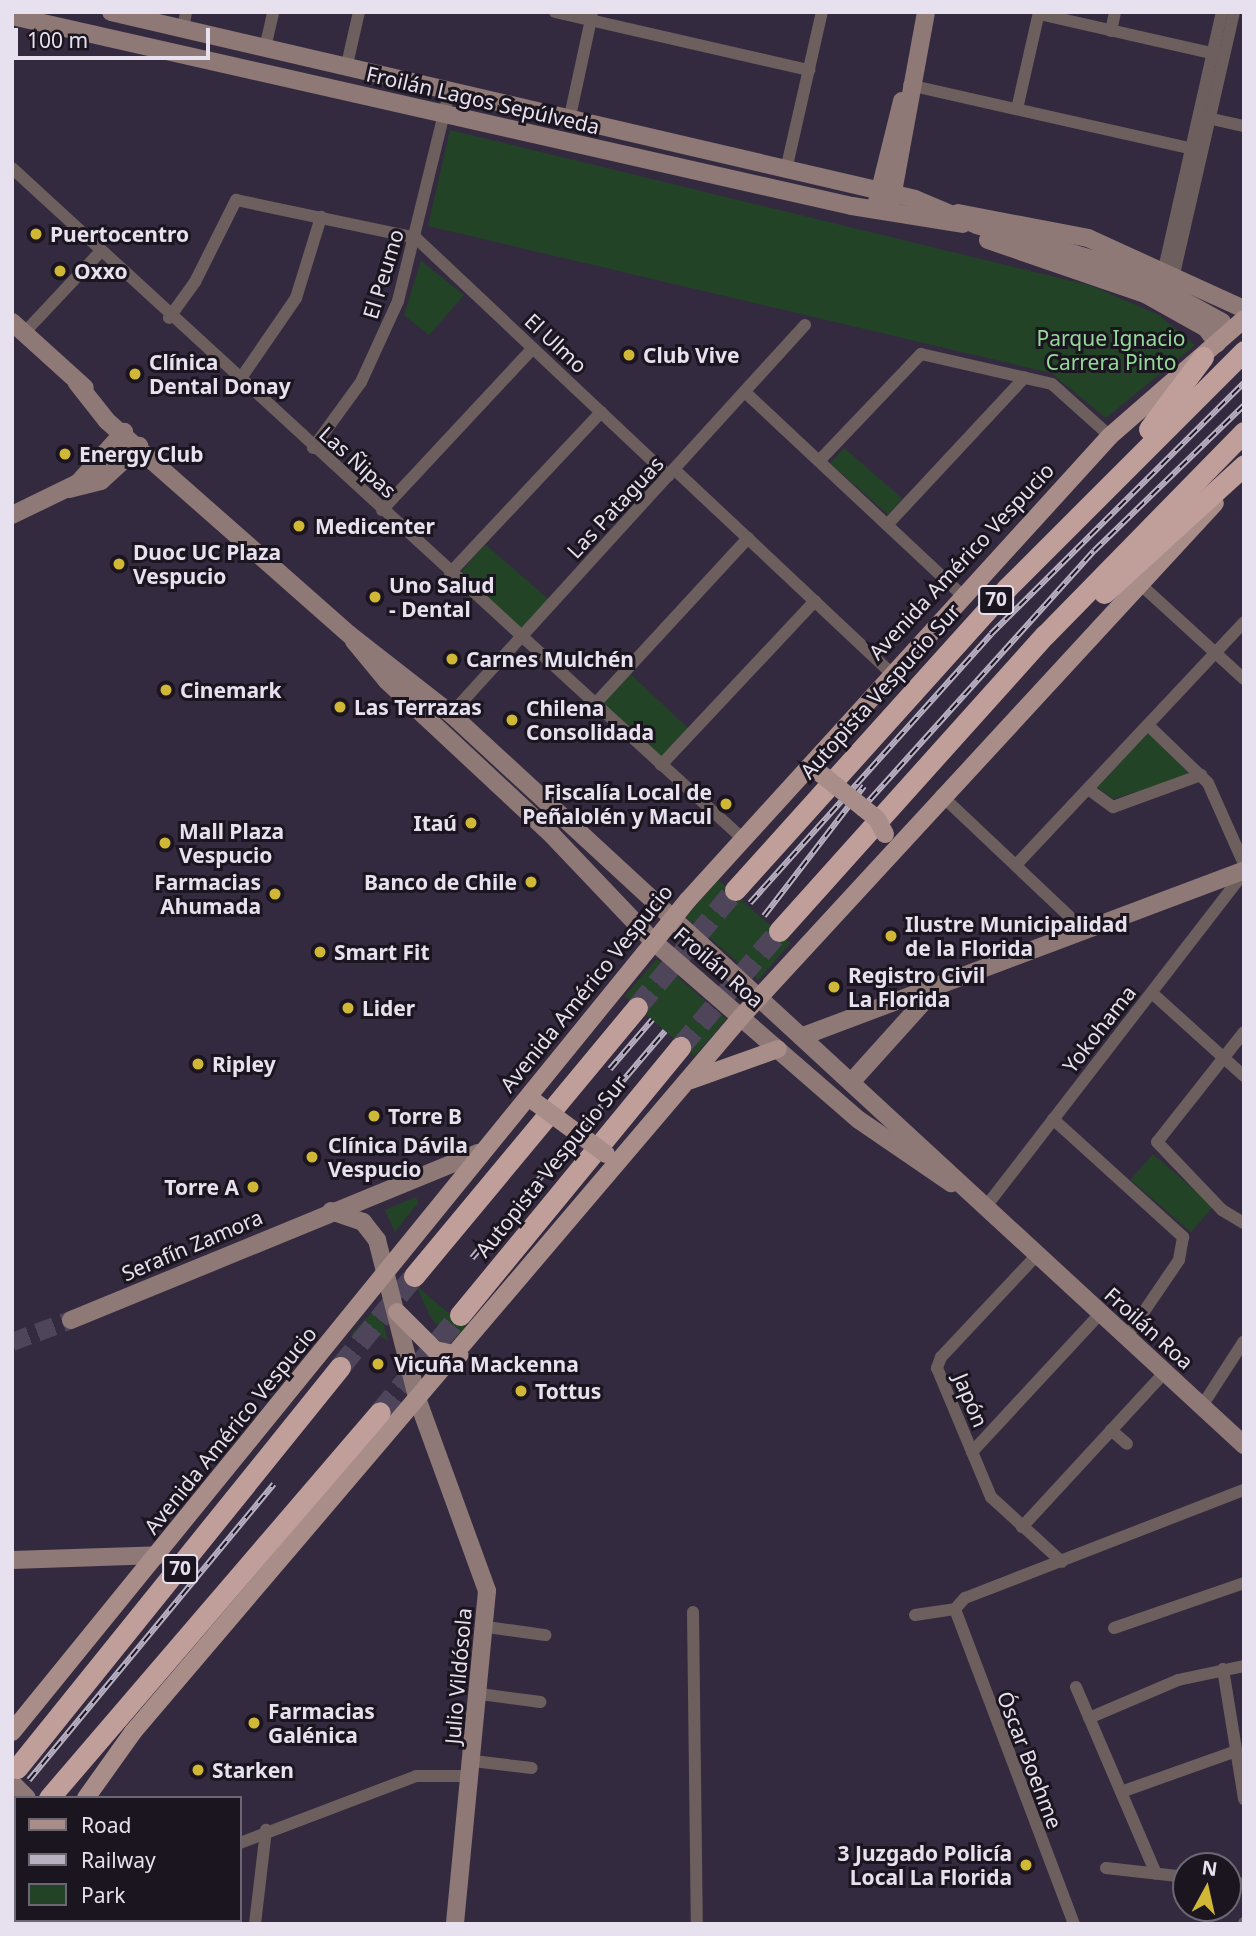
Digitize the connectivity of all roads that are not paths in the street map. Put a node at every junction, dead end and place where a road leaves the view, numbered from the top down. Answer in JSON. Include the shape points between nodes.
{"nodes":[{"id":1,"x":273,"y":12,"type":"edge"},
{"id":2,"x":359,"y":12,"type":"edge"},
{"id":3,"x":555,"y":12,"type":"edge"},
{"id":4,"x":822,"y":12,"type":"edge"},
{"id":5,"x":926,"y":12,"type":"edge"},
{"id":6,"x":1115,"y":12,"type":"edge"},
{"id":7,"x":1222,"y":12,"type":"edge"},
{"id":8,"x":1234,"y":12,"type":"edge"},
{"id":9,"x":113,"y":13,"type":"edge"},
{"id":10,"x":1039,"y":13,"type":"edge"},
{"id":11,"x":12,"y":16,"type":"edge"},
{"id":12,"x":592,"y":16,"type":"edge"},
{"id":13,"x":184,"y":20,"type":"edge"},
{"id":14,"x":1111,"y":31,"type":"junction"},
{"id":15,"x":108,"y":38,"type":"junction"},
{"id":16,"x":261,"y":47,"type":"junction"},
{"id":17,"x":1218,"y":55,"type":"junction"},
{"id":18,"x":246,"y":67,"type":"junction"},
{"id":19,"x":346,"y":69,"type":"junction"},
{"id":20,"x":809,"y":70,"type":"junction"},
{"id":21,"x":909,"y":85,"type":"junction"},
{"id":22,"x":449,"y":94,"type":"junction"},
{"id":23,"x":1017,"y":109,"type":"junction"},
{"id":24,"x":444,"y":115,"type":"junction"},
{"id":25,"x":1204,"y":117,"type":"junction"},
{"id":26,"x":569,"y":121,"type":"junction"},
{"id":27,"x":1244,"y":126,"type":"edge"},
{"id":28,"x":1197,"y":150,"type":"junction"},
{"id":29,"x":713,"y":153,"type":"junction"},
{"id":30,"x":12,"y":168,"type":"edge"},
{"id":31,"x":786,"y":170,"type":"junction"},
{"id":32,"x":709,"y":174,"type":"junction"},
{"id":33,"x":886,"y":192,"type":"junction"},
{"id":34,"x":882,"y":212,"type":"junction"},
{"id":35,"x":321,"y":217,"type":"junction"},
{"id":36,"x":946,"y":218,"type":"junction"},
{"id":37,"x":415,"y":238,"type":"junction"},
{"id":38,"x":99,"y":253,"type":"junction"},
{"id":39,"x":1169,"y":271,"type":"junction"},
{"id":40,"x":1244,"y":309,"type":"edge"},
{"id":41,"x":169,"y":318,"type":"junction"},
{"id":42,"x":1244,"y":318,"type":"edge"},
{"id":43,"x":1222,"y":322,"type":"dead end"},
{"id":44,"x":805,"y":325,"type":"dead end"},
{"id":45,"x":18,"y":327,"type":"edge"},
{"id":46,"x":533,"y":348,"type":"junction"},
{"id":47,"x":1210,"y":350,"type":"junction"},
{"id":48,"x":1244,"y":351,"type":"edge"},
{"id":49,"x":1025,"y":377,"type":"junction"},
{"id":50,"x":239,"y":381,"type":"junction"},
{"id":51,"x":746,"y":393,"type":"junction"},
{"id":52,"x":601,"y":412,"type":"junction"},
{"id":53,"x":124,"y":432,"type":"junction"},
{"id":54,"x":1244,"y":432,"type":"edge"},
{"id":55,"x":1110,"y":436,"type":"junction"},
{"id":56,"x":139,"y":446,"type":"junction"},
{"id":57,"x":313,"y":448,"type":"junction"},
{"id":58,"x":819,"y":461,"type":"junction"},
{"id":59,"x":1244,"y":465,"type":"edge"},
{"id":60,"x":672,"y":473,"type":"junction"},
{"id":61,"x":1244,"y":473,"type":"edge"},
{"id":62,"x":1110,"y":481,"type":"junction"},
{"id":63,"x":69,"y":489,"type":"junction"},
{"id":64,"x":382,"y":510,"type":"junction"},
{"id":65,"x":12,"y":515,"type":"edge"},
{"id":66,"x":887,"y":525,"type":"junction"},
{"id":67,"x":748,"y":538,"type":"junction"},
{"id":68,"x":450,"y":573,"type":"junction"},
{"id":69,"x":1140,"y":584,"type":"junction"},
{"id":70,"x":961,"y":594,"type":"junction"},
{"id":71,"x":815,"y":601,"type":"junction"},
{"id":72,"x":1244,"y":622,"type":"edge"},
{"id":73,"x":350,"y":635,"type":"junction"},
{"id":74,"x":1045,"y":635,"type":"junction"},
{"id":75,"x":522,"y":638,"type":"junction"},
{"id":76,"x":1215,"y":653,"type":"junction"},
{"id":77,"x":889,"y":671,"type":"junction"},
{"id":78,"x":1244,"y":679,"type":"edge"},
{"id":79,"x":595,"y":704,"type":"junction"},
{"id":80,"x":451,"y":714,"type":"junction"},
{"id":81,"x":1148,"y":725,"type":"junction"},
{"id":82,"x":661,"y":765,"type":"junction"},
{"id":83,"x":799,"y":773,"type":"junction"},
{"id":84,"x":1201,"y":775,"type":"junction"},
{"id":85,"x":1087,"y":789,"type":"junction"},
{"id":86,"x":941,"y":795,"type":"junction"},
{"id":87,"x":743,"y":838,"type":"junction"},
{"id":88,"x":886,"y":843,"type":"junction"},
{"id":89,"x":1244,"y":864,"type":"edge"},
{"id":90,"x":1016,"y":865,"type":"junction"},
{"id":91,"x":1244,"y":871,"type":"edge"},
{"id":92,"x":735,"y":890,"type":"tunnel mouth"},
{"id":93,"x":671,"y":920,"type":"junction"},
{"id":94,"x":779,"y":931,"type":"tunnel mouth"},
{"id":95,"x":1085,"y":931,"type":"junction"},
{"id":96,"x":654,"y":942,"type":"junction"},
{"id":97,"x":938,"y":987,"type":"junction"},
{"id":98,"x":1152,"y":993,"type":"junction"},
{"id":99,"x":760,"y":996,"type":"junction"},
{"id":100,"x":637,"y":1007,"type":"tunnel mouth"},
{"id":101,"x":741,"y":1017,"type":"junction"},
{"id":102,"x":1244,"y":1032,"type":"edge"},
{"id":103,"x":806,"y":1035,"type":"junction"},
{"id":104,"x":680,"y":1047,"type":"tunnel mouth"},
{"id":105,"x":778,"y":1049,"type":"junction"},
{"id":106,"x":1224,"y":1058,"type":"junction"},
{"id":107,"x":1244,"y":1076,"type":"edge"},
{"id":108,"x":813,"y":1078,"type":"junction"},
{"id":109,"x":854,"y":1079,"type":"junction"},
{"id":110,"x":691,"y":1080,"type":"junction"},
{"id":111,"x":532,"y":1097,"type":"junction"},
{"id":112,"x":1053,"y":1119,"type":"junction"},
{"id":113,"x":632,"y":1152,"type":"junction"},
{"id":114,"x":479,"y":1153,"type":"junction"},
{"id":115,"x":961,"y":1189,"type":"junction"},
{"id":116,"x":984,"y":1209,"type":"junction"},
{"id":117,"x":331,"y":1211,"type":"junction"},
{"id":118,"x":1244,"y":1223,"type":"edge"},
{"id":119,"x":1036,"y":1256,"type":"junction"},
{"id":120,"x":386,"y":1271,"type":"junction"},
{"id":121,"x":414,"y":1276,"type":"tunnel mouth"},
{"id":122,"x":397,"y":1311,"type":"junction"},
{"id":123,"x":1100,"y":1314,"type":"junction"},
{"id":124,"x":460,"y":1315,"type":"tunnel mouth"},
{"id":125,"x":71,"y":1320,"type":"tunnel mouth"},
{"id":126,"x":1126,"y":1338,"type":"junction"},
{"id":127,"x":1244,"y":1340,"type":"edge"},
{"id":128,"x":459,"y":1355,"type":"junction"},
{"id":129,"x":340,"y":1367,"type":"tunnel mouth"},
{"id":130,"x":1164,"y":1373,"type":"junction"},
{"id":131,"x":418,"y":1401,"type":"junction"},
{"id":132,"x":1202,"y":1406,"type":"junction"},
{"id":133,"x":380,"y":1412,"type":"tunnel mouth"},
{"id":134,"x":1111,"y":1430,"type":"junction"},
{"id":135,"x":1127,"y":1444,"type":"dead end"},
{"id":136,"x":1244,"y":1445,"type":"edge"},
{"id":137,"x":972,"y":1452,"type":"junction"},
{"id":138,"x":1244,"y":1490,"type":"edge"},
{"id":139,"x":1022,"y":1527,"type":"junction"},
{"id":140,"x":159,"y":1555,"type":"junction"},
{"id":141,"x":12,"y":1560,"type":"edge"},
{"id":142,"x":1062,"y":1562,"type":"junction"},
{"id":143,"x":1244,"y":1583,"type":"edge"},
{"id":144,"x":955,"y":1609,"type":"junction"},
{"id":145,"x":694,"y":1612,"type":"dead end"},
{"id":146,"x":915,"y":1615,"type":"dead end"},
{"id":147,"x":487,"y":1627,"type":"junction"},
{"id":148,"x":1114,"y":1628,"type":"dead end"},
{"id":149,"x":545,"y":1635,"type":"dead end"},
{"id":150,"x":1244,"y":1666,"type":"edge"},
{"id":151,"x":1223,"y":1669,"type":"junction"},
{"id":152,"x":1076,"y":1687,"type":"dead end"},
{"id":153,"x":480,"y":1694,"type":"junction"},
{"id":154,"x":540,"y":1702,"type":"dead end"},
{"id":155,"x":1089,"y":1718,"type":"junction"},
{"id":156,"x":12,"y":1732,"type":"edge"},
{"id":157,"x":1236,"y":1751,"type":"junction"},
{"id":158,"x":533,"y":1768,"type":"dead end"},
{"id":159,"x":472,"y":1769,"type":"junction"},
{"id":160,"x":15,"y":1776,"type":"edge"},
{"id":161,"x":1121,"y":1792,"type":"junction"},
{"id":162,"x":26,"y":1796,"type":"edge"},
{"id":163,"x":51,"y":1796,"type":"edge"},
{"id":164,"x":87,"y":1796,"type":"edge"},
{"id":165,"x":1244,"y":1799,"type":"edge"},
{"id":166,"x":266,"y":1830,"type":"junction"},
{"id":167,"x":242,"y":1842,"type":"edge"},
{"id":168,"x":1106,"y":1868,"type":"dead end"},
{"id":169,"x":1156,"y":1874,"type":"junction"},
{"id":170,"x":1172,"y":1876,"type":"edge"},
{"id":171,"x":254,"y":1924,"type":"edge"},
{"id":172,"x":455,"y":1924,"type":"edge"},
{"id":173,"x":697,"y":1924,"type":"edge"},
{"id":174,"x":1074,"y":1924,"type":"edge"}],
"edges":[{"from":1,"to":16,"type":"street"},
{"from":2,"to":19,"type":"street"},
{"from":3,"to":12,"type":"street"},
{"from":4,"to":20,"type":"street"},
{"from":5,"to":21,"type":"street"},
{"from":6,"to":14,"type":"street"},
{"from":7,"to":17,"type":"street"},
{"from":8,"to":17,"type":"street"},
{"from":9,"to":13,"type":"street","name":"Froilán Lagos Sepúlveda"},
{"from":9,"to":15,"type":"street"},
{"from":10,"to":14,"type":"street"},
{"from":10,"to":23,"type":"street"},
{"from":11,"to":15,"type":"street","name":"Froilán Lagos Sepúlveda"},
{"from":12,"to":20,"type":"street"},
{"from":12,"to":26,"type":"street"},
{"from":13,"to":16,"type":"street","name":"Froilán Lagos Sepúlveda"},
{"from":14,"to":17,"type":"street"},
{"from":15,"to":18,"type":"street","name":"Froilán Lagos Sepúlveda"},
{"from":16,"to":18,"type":"street"},
{"from":16,"to":19,"type":"street","name":"Froilán Lagos Sepúlveda"},
{"from":17,"to":25,"type":"street"},
{"from":18,"to":24,"type":"street","name":"Froilán Lagos Sepúlveda"},
{"from":19,"to":22,"type":"street","name":"Froilán Lagos Sepúlveda"},
{"from":20,"to":31,"type":"street"},
{"from":21,"to":23,"type":"street"},
{"from":21,"to":33,"type":"street"},
{"from":22,"to":24,"type":"street","name":"El Peumo"},
{"from":22,"to":26,"type":"street","name":"Froilán Lagos Sepúlveda"},
{"from":23,"to":28,"type":"street"},
{"from":24,"to":32,"type":"street","name":"Froilán Lagos Sepúlveda"},
{"from":24,"to":37,"type":"street","name":"El Peumo"},
{"from":25,"to":27,"type":"street"},
{"from":25,"to":28,"type":"street"},
{"from":26,"to":29,"type":"street","name":"Froilán Lagos Sepúlveda"},
{"from":28,"to":39,"type":"street"},
{"from":29,"to":31,"type":"street","name":"Froilán Lagos Sepúlveda"},
{"from":29,"to":32,"type":"street"},
{"from":30,"to":38,"type":"street","name":"Las Ñipas"},
{"from":31,"to":33,"type":"street","name":"Froilán Lagos Sepúlveda"},
{"from":32,"to":34,"type":"street","name":"Froilán Lagos Sepúlveda"},
{"from":33,"to":34,"type":"street"},
{"from":33,"to":36,"type":"street","name":"Froilán Lagos Sepúlveda"},
{"from":34,"to":36,"type":"street","name":"Froilán Lagos Sepúlveda"},
{"from":35,"to":37,"type":"street"},
{"from":35,"to":41,"type":"street","via":[[232,202],[206,263]]},
{"from":35,"to":50,"type":"street","via":[[296,298]]},
{"from":36,"to":39,"type":"street","name":"Froilán Lagos Sepúlveda","via":[[1026,221]]},
{"from":36,"to":43,"type":"street","name":"Froilán Lagos Sepúlveda","via":[[1126,269]]},
{"from":36,"to":47,"type":"street","name":"Froilán Lagos Sepúlveda","via":[[1145,294],[1206,328]]},
{"from":37,"to":46,"type":"street","name":"El Ulmo"},
{"from":37,"to":57,"type":"street","name":"El Peumo","via":[[376,353]]},
{"from":38,"to":41,"type":"street","name":"Las Ñipas"},
{"from":38,"to":45,"type":"street"},
{"from":39,"to":40,"type":"street","name":"Froilán Lagos Sepúlveda"},
{"from":41,"to":50,"type":"street","name":"Las Ñipas"},
{"from":42,"to":47,"type":"main road","name":"Avenida Américo Vespucio"},
{"from":44,"to":51,"type":"street","name":"Las Pataguas"},
{"from":45,"to":53,"type":"street","name":"Froilán Roa"},
{"from":46,"to":52,"type":"street","name":"El Ulmo"},
{"from":46,"to":64,"type":"street"},
{"from":47,"to":55,"type":"main road","name":"Avenida Américo Vespucio"},
{"from":47,"to":62,"type":"highway"},
{"from":48,"to":62,"type":"highway","name":"Autopista Vespucio Sur","number":"70"},
{"from":49,"to":55,"type":"street","via":[[1061,388]]},
{"from":49,"to":58,"type":"street","via":[[921,354]]},
{"from":49,"to":66,"type":"street"},
{"from":50,"to":57,"type":"street","name":"Las Ñipas"},
{"from":51,"to":58,"type":"street"},
{"from":51,"to":60,"type":"street","name":"Las Pataguas"},
{"from":52,"to":60,"type":"street","name":"El Ulmo"},
{"from":52,"to":68,"type":"street"},
{"from":53,"to":56,"type":"street","name":"Froilán Roa"},
{"from":53,"to":63,"type":"street"},
{"from":54,"to":74,"type":"highway"},
{"from":55,"to":70,"type":"main road","name":"Avenida Américo Vespucio"},
{"from":56,"to":63,"type":"street","via":[[102,481]]},
{"from":56,"to":73,"type":"street","name":"Froilán Roa"},
{"from":57,"to":64,"type":"street","name":"Las Ñipas"},
{"from":58,"to":66,"type":"street"},
{"from":59,"to":74,"type":"highway","via":[[1103,594]]},
{"from":60,"to":67,"type":"street","name":"El Ulmo"},
{"from":60,"to":75,"type":"street","name":"Las Pataguas"},
{"from":61,"to":69,"type":"main road"},
{"from":62,"to":92,"type":"highway","name":"Autopista Vespucio Sur","number":"70"},
{"from":63,"to":65,"type":"street"},
{"from":64,"to":68,"type":"street","name":"Las Ñipas"},
{"from":66,"to":70,"type":"street"},
{"from":67,"to":71,"type":"street","name":"El Ulmo"},
{"from":67,"to":79,"type":"street"},
{"from":68,"to":75,"type":"street","name":"Las Ñipas"},
{"from":69,"to":76,"type":"street"},
{"from":69,"to":86,"type":"main road"},
{"from":70,"to":77,"type":"main road","name":"Avenida Américo Vespucio"},
{"from":71,"to":77,"type":"street","name":"El Ulmo"},
{"from":71,"to":82,"type":"street"},
{"from":72,"to":76,"type":"street"},
{"from":73,"to":80,"type":"street","name":"Froilán Roa"},
{"from":73,"to":96,"type":"street","name":"Froilán Roa","via":[[387,681]]},
{"from":74,"to":94,"type":"highway"},
{"from":75,"to":79,"type":"street","name":"Las Ñipas"},
{"from":75,"to":80,"type":"street","name":"Las Pataguas"},
{"from":76,"to":78,"type":"street"},
{"from":76,"to":81,"type":"street"},
{"from":77,"to":83,"type":"main road","name":"Avenida Américo Vespucio"},
{"from":79,"to":82,"type":"street","name":"Las Ñipas"},
{"from":80,"to":93,"type":"street","name":"Froilán Roa"},
{"from":81,"to":84,"type":"street"},
{"from":81,"to":85,"type":"street"},
{"from":82,"to":87,"type":"street","name":"Las Ñipas"},
{"from":83,"to":87,"type":"main road","name":"Avenida Américo Vespucio"},
{"from":83,"to":88,"type":"main road","bridge":true,"via":[[820,773],[877,819]]},
{"from":84,"to":85,"type":"street","via":[[1113,807]]},
{"from":84,"to":89,"type":"street","via":[[1226,816]]},
{"from":85,"to":90,"type":"street"},
{"from":86,"to":88,"type":"main road"},
{"from":86,"to":90,"type":"street"},
{"from":87,"to":93,"type":"main road","name":"Avenida Américo Vespucio"},
{"from":88,"to":99,"type":"main road"},
{"from":90,"to":95,"type":"street"},
{"from":91,"to":95,"type":"street"},
{"from":91,"to":98,"type":"street","name":"Yokohama"},
{"from":93,"to":96,"type":"main road","name":"Avenida Américo Vespucio"},
{"from":93,"to":99,"type":"street","name":"Froilán Roa"},
{"from":95,"to":97,"type":"street"},
{"from":96,"to":101,"type":"street","name":"Froilán Roa"},
{"from":96,"to":111,"type":"main road","name":"Avenida Américo Vespucio"},
{"from":97,"to":103,"type":"street"},
{"from":97,"to":109,"type":"street"},
{"from":98,"to":106,"type":"street"},
{"from":98,"to":112,"type":"street","name":"Yokohama"},
{"from":99,"to":101,"type":"main road"},
{"from":99,"to":103,"type":"street","name":"Froilán Roa"},
{"from":100,"to":121,"type":"highway","name":"Autopista Vespucio Sur"},
{"from":101,"to":105,"type":"street","name":"Froilán Roa"},
{"from":101,"to":110,"type":"main road"},
{"from":102,"to":106,"type":"street"},
{"from":103,"to":109,"type":"street","name":"Froilán Roa"},
{"from":104,"to":124,"type":"highway","name":"Autopista Vespucio Sur"},
{"from":105,"to":108,"type":"street","name":"Froilán Roa"},
{"from":105,"to":110,"type":"main road"},
{"from":106,"to":107,"type":"street"},
{"from":106,"to":118,"type":"street","via":[[1161,1136],[1160,1150]]},
{"from":108,"to":109,"type":"street"},
{"from":108,"to":115,"type":"street","name":"Froilán Roa","via":[[878,1134]]},
{"from":109,"to":115,"type":"street","name":"Froilán Roa"},
{"from":110,"to":113,"type":"main road"},
{"from":111,"to":113,"type":"main road","bridge":true,"via":[[606,1154]]},
{"from":111,"to":114,"type":"main road","name":"Avenida Américo Vespucio"},
{"from":112,"to":116,"type":"street","name":"Yokohama"},
{"from":112,"to":126,"type":"street","via":[[1183,1237],[1179,1260]]},
{"from":113,"to":128,"type":"main road"},
{"from":114,"to":117,"type":"street","name":"Serafín Zamora"},
{"from":114,"to":120,"type":"main road","name":"Avenida Américo Vespucio"},
{"from":115,"to":116,"type":"street","name":"Froilán Roa"},
{"from":116,"to":119,"type":"street","name":"Froilán Roa"},
{"from":117,"to":120,"type":"street","via":[[370,1228]]},
{"from":117,"to":125,"type":"street","name":"Serafín Zamora"},
{"from":119,"to":123,"type":"street","name":"Froilán Roa"},
{"from":119,"to":137,"type":"street","name":"Japón","via":[[938,1364]]},
{"from":120,"to":122,"type":"street"},
{"from":120,"to":140,"type":"main road","name":"Avenida Américo Vespucio"},
{"from":122,"to":128,"type":"main road","via":[[435,1350]]},
{"from":122,"to":131,"type":"street"},
{"from":123,"to":126,"type":"street","name":"Froilán Roa"},
{"from":123,"to":137,"type":"street"},
{"from":126,"to":130,"type":"street","name":"Froilán Roa"},
{"from":127,"to":132,"type":"street"},
{"from":128,"to":131,"type":"main road"},
{"from":129,"to":160,"type":"highway","number":"70"},
{"from":130,"to":132,"type":"street","name":"Froilán Roa"},
{"from":130,"to":134,"type":"street"},
{"from":131,"to":147,"type":"street","name":"Julio Vildósola","via":[[483,1576]]},
{"from":131,"to":164,"type":"main road","via":[[133,1732]]},
{"from":132,"to":136,"type":"street","name":"Froilán Roa"},
{"from":133,"to":163,"type":"highway","number":"70"},
{"from":134,"to":135,"type":"street"},
{"from":134,"to":139,"type":"street"},
{"from":137,"to":139,"type":"street","name":"Japón","via":[[991,1497]]},
{"from":138,"to":142,"type":"street"},
{"from":139,"to":142,"type":"street","name":"Japón"},
{"from":140,"to":141,"type":"street"},
{"from":140,"to":156,"type":"main road","name":"Avenida Américo Vespucio"},
{"from":142,"to":144,"type":"street","via":[[965,1598]]},
{"from":143,"to":148,"type":"street"},
{"from":144,"to":146,"type":"street"},
{"from":144,"to":174,"type":"street","name":"Óscar Boehme"},
{"from":145,"to":173,"type":"street"},
{"from":147,"to":149,"type":"street"},
{"from":147,"to":153,"type":"street","name":"Julio Vildósola"},
{"from":150,"to":151,"type":"street"},
{"from":151,"to":155,"type":"street"},
{"from":151,"to":157,"type":"street"},
{"from":152,"to":155,"type":"street"},
{"from":153,"to":154,"type":"street"},
{"from":153,"to":159,"type":"street","name":"Julio Vildósola"},
{"from":155,"to":161,"type":"street"},
{"from":157,"to":161,"type":"street"},
{"from":157,"to":165,"type":"street"},
{"from":158,"to":159,"type":"street"},
{"from":159,"to":166,"type":"street","via":[[416,1776]]},
{"from":159,"to":172,"type":"street","name":"Julio Vildósola"},
{"from":160,"to":162,"type":"street"},
{"from":161,"to":169,"type":"street"},
{"from":166,"to":167,"type":"street"},
{"from":166,"to":171,"type":"street"},
{"from":168,"to":169,"type":"street"},
{"from":169,"to":170,"type":"street"}]}
